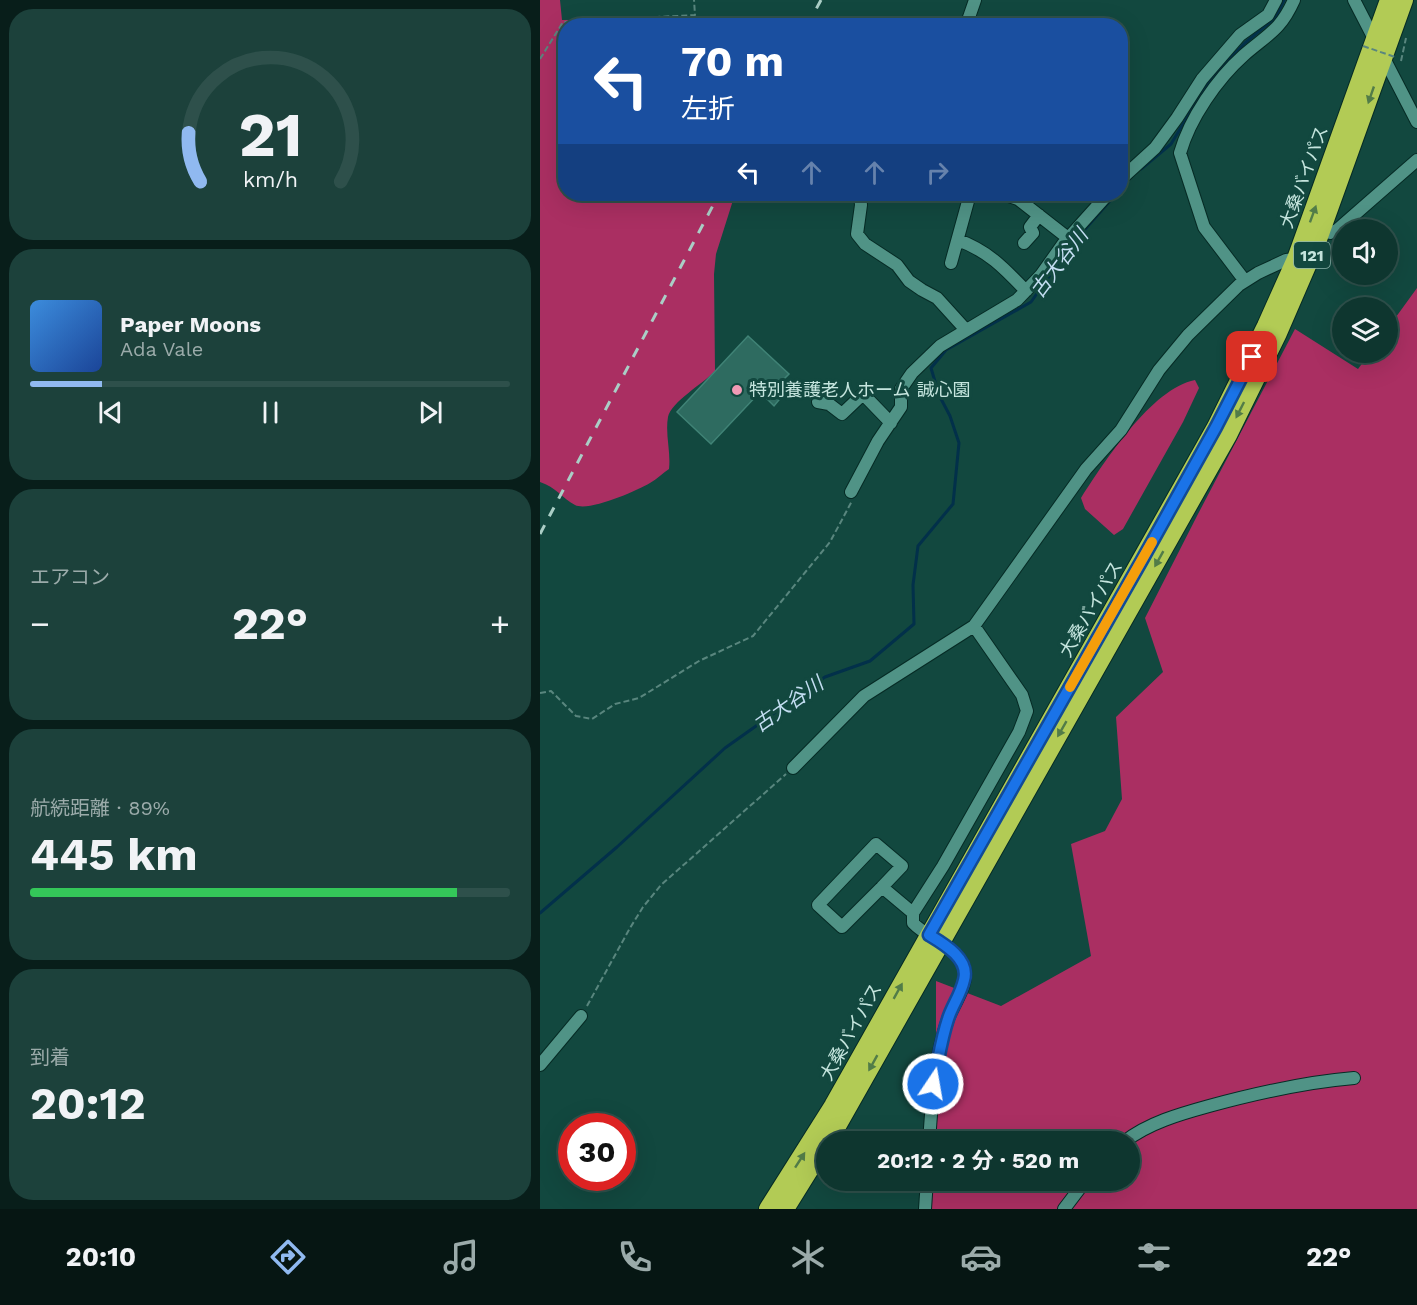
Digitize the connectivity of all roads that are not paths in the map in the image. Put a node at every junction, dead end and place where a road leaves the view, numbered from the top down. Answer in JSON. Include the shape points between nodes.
{"nodes":[{"id":1,"x":975,"y":0,"type":"edge"},
{"id":2,"x":1276,"y":0,"type":"edge"},
{"id":3,"x":1294,"y":0,"type":"edge"},
{"id":4,"x":1354,"y":0,"type":"edge"},
{"id":5,"x":1389,"y":0,"type":"edge"},
{"id":6,"x":1404,"y":0,"type":"edge"},
{"id":7,"x":969,"y":18,"type":"edge"},
{"id":8,"x":1369,"y":44,"type":"junction"},
{"id":9,"x":1389,"y":58,"type":"junction"},
{"id":10,"x":1417,"y":122,"type":"edge"},
{"id":11,"x":1417,"y":160,"type":"edge"},
{"id":12,"x":1128,"y":173,"type":"edge"},
{"id":13,"x":861,"y":201,"type":"edge"},
{"id":14,"x":968,"y":201,"type":"edge"},
{"id":15,"x":1020,"y":201,"type":"edge"},
{"id":16,"x":1102,"y":201,"type":"edge"},
{"id":17,"x":1039,"y":216,"type":"junction"},
{"id":18,"x":1322,"y":230,"type":"junction"},
{"id":19,"x":1068,"y":238,"type":"junction"},
{"id":20,"x":958,"y":240,"type":"junction"},
{"id":21,"x":1024,"y":243,"type":"dead end"},
{"id":22,"x":1302,"y":261,"type":"junction"},
{"id":23,"x":951,"y":262,"type":"dead end"},
{"id":24,"x":1245,"y":281,"type":"junction"},
{"id":25,"x":1026,"y":291,"type":"junction"},
{"id":26,"x":966,"y":330,"type":"junction"},
{"id":27,"x":818,"y":402,"type":"dead end"},
{"id":28,"x":891,"y":423,"type":"junction"},
{"id":29,"x":851,"y":492,"type":"road end"},
{"id":30,"x":974,"y":626,"type":"junction"},
{"id":31,"x":793,"y":768,"type":"road end"},
{"id":32,"x":882,"y":887,"type":"junction"},
{"id":33,"x":913,"y":913,"type":"junction"},
{"id":34,"x":935,"y":939,"type":"junction"},
{"id":35,"x":581,"y":1016,"type":"road end"},
{"id":36,"x":540,"y":1065,"type":"edge"},
{"id":37,"x":1354,"y":1078,"type":"dead end"},
{"id":38,"x":833,"y":1131,"type":"edge"},
{"id":39,"x":930,"y":1131,"type":"edge"},
{"id":40,"x":1140,"y":1132,"type":"edge"},
{"id":41,"x":816,"y":1160,"type":"edge"},
{"id":42,"x":926,"y":1191,"type":"edge"},
{"id":43,"x":1078,"y":1191,"type":"edge"},
{"id":44,"x":768,"y":1209,"type":"edge"},
{"id":45,"x":785,"y":1209,"type":"edge"},
{"id":46,"x":924,"y":1209,"type":"edge"},
{"id":47,"x":1064,"y":1209,"type":"edge"}],
"edges":[{"from":1,"to":7,"type":"street"},
{"from":2,"to":12,"type":"street","via":[[1268,15],[1240,35],[1202,79],[1155,148]]},
{"from":3,"to":24,"type":"street","via":[[1277,28],[1222,78],[1201,108],[1180,153],[1204,227]]},
{"from":4,"to":8,"type":"street"},
{"from":5,"to":8,"type":"highway","name":"大桑バイパス","number":"121"},
{"from":6,"to":9,"type":"highway","name":"大桑バイパス","number":"121"},
{"from":8,"to":9,"type":"street"},
{"from":22,"to":8,"type":"highway","name":"大桑バイパス","number":"121","one_way":true},
{"from":9,"to":10,"type":"street"},
{"from":9,"to":18,"type":"highway","name":"大桑バイパス","number":"121","one_way":true},
{"from":11,"to":18,"type":"street","via":[[1337,230]]},
{"from":13,"to":26,"type":"street","via":[[857,234],[865,244],[897,265],[909,281],[937,298]]},
{"from":14,"to":20,"type":"street"},
{"from":15,"to":17,"type":"street"},
{"from":16,"to":19,"type":"street"},
{"from":17,"to":19,"type":"street"},
{"from":17,"to":21,"type":"street","via":[[1030,227],[1033,233]]},
{"from":18,"to":22,"type":"highway","name":"大桑バイパス","number":"121"},
{"from":19,"to":25,"type":"street"},
{"from":20,"to":23,"type":"street"},
{"from":20,"to":25,"type":"street","via":[[994,259]]},
{"from":22,"to":24,"type":"street","via":[[1286,260]]},
{"from":22,"to":34,"type":"highway","name":"大桑バイパス","number":"121","via":[[1183,501]]},
{"from":24,"to":30,"type":"street","via":[[1188,335],[1159,370],[1120,430],[1086,469]]},
{"from":25,"to":26,"type":"street"},
{"from":26,"to":28,"type":"street","via":[[940,346],[912,373],[901,389],[901,407]]},
{"from":27,"to":28,"type":"street","via":[[830,404],[842,414],[863,394]]},
{"from":28,"to":29,"type":"street"},
{"from":30,"to":31,"type":"street","via":[[864,696]]},
{"from":30,"to":33,"type":"street","via":[[1022,695],[1027,711],[1019,732]]},
{"from":32,"to":32,"type":"street","via":[[902,866],[876,844],[818,905],[842,927]]},
{"from":32,"to":33,"type":"street"},
{"from":33,"to":34,"type":"street","via":[[913,923]]},
{"from":34,"to":38,"type":"highway","name":"大桑バイパス","number":"121","one_way":true},
{"from":34,"to":39,"type":"street","via":[[958,958],[965,973],[947,1020],[933,1084]]},
{"from":44,"to":34,"type":"highway","name":"大桑バイパス","number":"121","one_way":true},
{"from":35,"to":36,"type":"street"},
{"from":37,"to":40,"type":"street","via":[[1298,1085],[1226,1101],[1173,1116]]},
{"from":41,"to":45,"type":"highway","name":"大桑バイパス","number":"121"},
{"from":42,"to":46,"type":"street"},
{"from":43,"to":47,"type":"street"}]}
